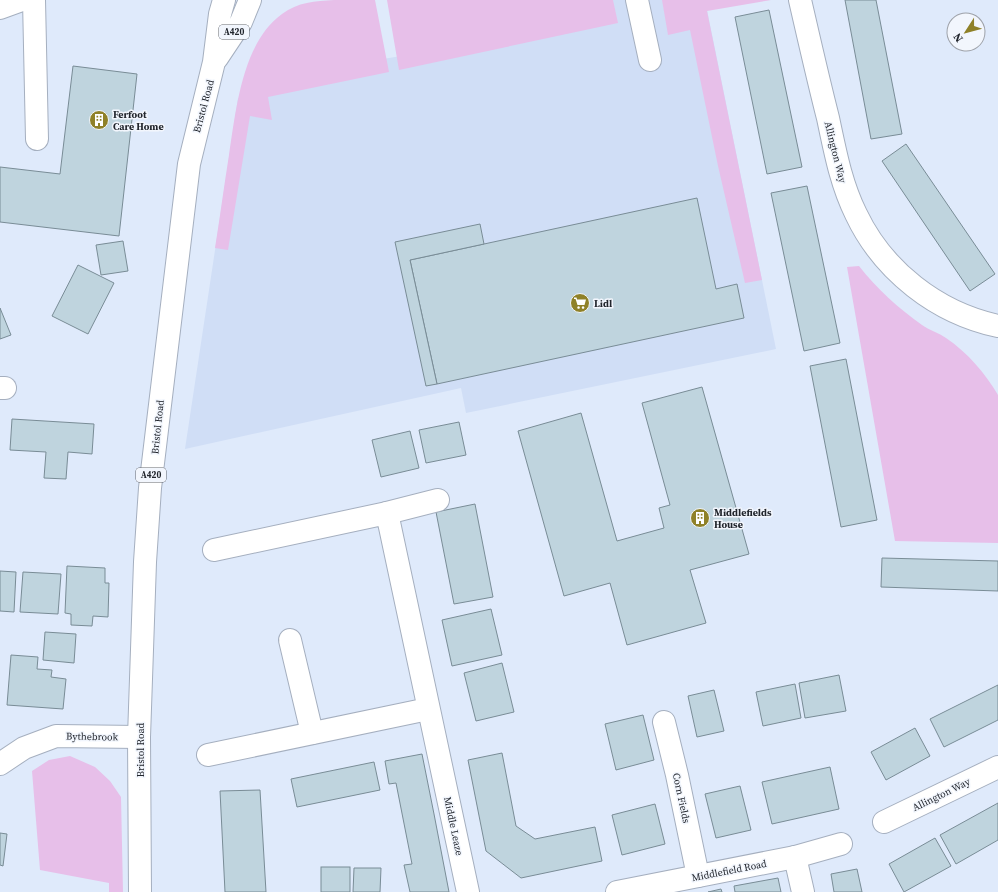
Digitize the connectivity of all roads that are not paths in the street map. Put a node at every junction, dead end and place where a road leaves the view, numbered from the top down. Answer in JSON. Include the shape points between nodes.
{"nodes":[{"id":1,"x":22,"y":0,"type":"edge"},
{"id":2,"x":34,"y":0,"type":"edge"},
{"id":3,"x":224,"y":0,"type":"edge"},
{"id":4,"x":250,"y":0,"type":"edge"},
{"id":5,"x":638,"y":0,"type":"edge"},
{"id":6,"x":800,"y":0,"type":"edge"},
{"id":7,"x":0,"y":8,"type":"edge"},
{"id":8,"x":650,"y":60,"type":"dead end"},
{"id":9,"x":214,"y":62,"type":"junction"},
{"id":10,"x":37,"y":139,"type":"dead end"},
{"id":11,"x":998,"y":326,"type":"edge"},
{"id":12,"x":438,"y":500,"type":"dead end"},
{"id":13,"x":387,"y":513,"type":"junction"},
{"id":14,"x":214,"y":550,"type":"dead end"},
{"id":15,"x":290,"y":640,"type":"dead end"},
{"id":16,"x":428,"y":709,"type":"junction"},
{"id":17,"x":664,"y":722,"type":"dead end"},
{"id":18,"x":312,"y":733,"type":"junction"},
{"id":19,"x":139,"y":737,"type":"junction"},
{"id":20,"x":208,"y":755,"type":"dead end"},
{"id":21,"x":1,"y":762,"type":"edge"},
{"id":22,"x":998,"y":767,"type":"edge"},
{"id":23,"x":884,"y":822,"type":"dead end"},
{"id":24,"x":840,"y":844,"type":"dead end"},
{"id":25,"x":795,"y":857,"type":"junction"},
{"id":26,"x":698,"y":876,"type":"junction"},
{"id":27,"x":140,"y":892,"type":"edge"},
{"id":28,"x":468,"y":892,"type":"edge"},
{"id":29,"x":617,"y":892,"type":"edge"},
{"id":30,"x":803,"y":892,"type":"edge"}],
"edges":[{"from":1,"to":7,"type":"street"},
{"from":2,"to":10,"type":"street"},
{"from":3,"to":9,"type":"street","name":"Bristol Road","number":"A420"},
{"from":4,"to":9,"type":"street","name":"Bristol Road","number":"A420","via":[[241,22]]},
{"from":5,"to":8,"type":"street"},
{"from":6,"to":11,"type":"street","name":"Allington Way","via":[[841,177],[856,214],[880,251],[904,278],[935,302],[976,322]]},
{"from":9,"to":19,"type":"street","name":"Bristol Road","number":"A420","via":[[189,164],[157,417],[145,562]]},
{"from":12,"to":13,"type":"street"},
{"from":13,"to":14,"type":"street"},
{"from":13,"to":16,"type":"street","name":"Middle Leaze"},
{"from":15,"to":18,"type":"street"},
{"from":16,"to":18,"type":"street"},
{"from":16,"to":28,"type":"street","name":"Middle Leaze"},
{"from":17,"to":26,"type":"street","name":"Corn Fields","via":[[678,775]]},
{"from":18,"to":20,"type":"street"},
{"from":19,"to":21,"type":"street","name":"Bythebrook","via":[[56,736],[24,748]]},
{"from":19,"to":27,"type":"street","name":"Bristol Road","number":"A420"},
{"from":22,"to":23,"type":"street","name":"Allington Way"},
{"from":24,"to":25,"type":"street","name":"Middlefield Road"},
{"from":25,"to":26,"type":"street","name":"Middlefield Road"},
{"from":25,"to":30,"type":"street"},
{"from":26,"to":29,"type":"street","name":"Middlefield Road"}]}
